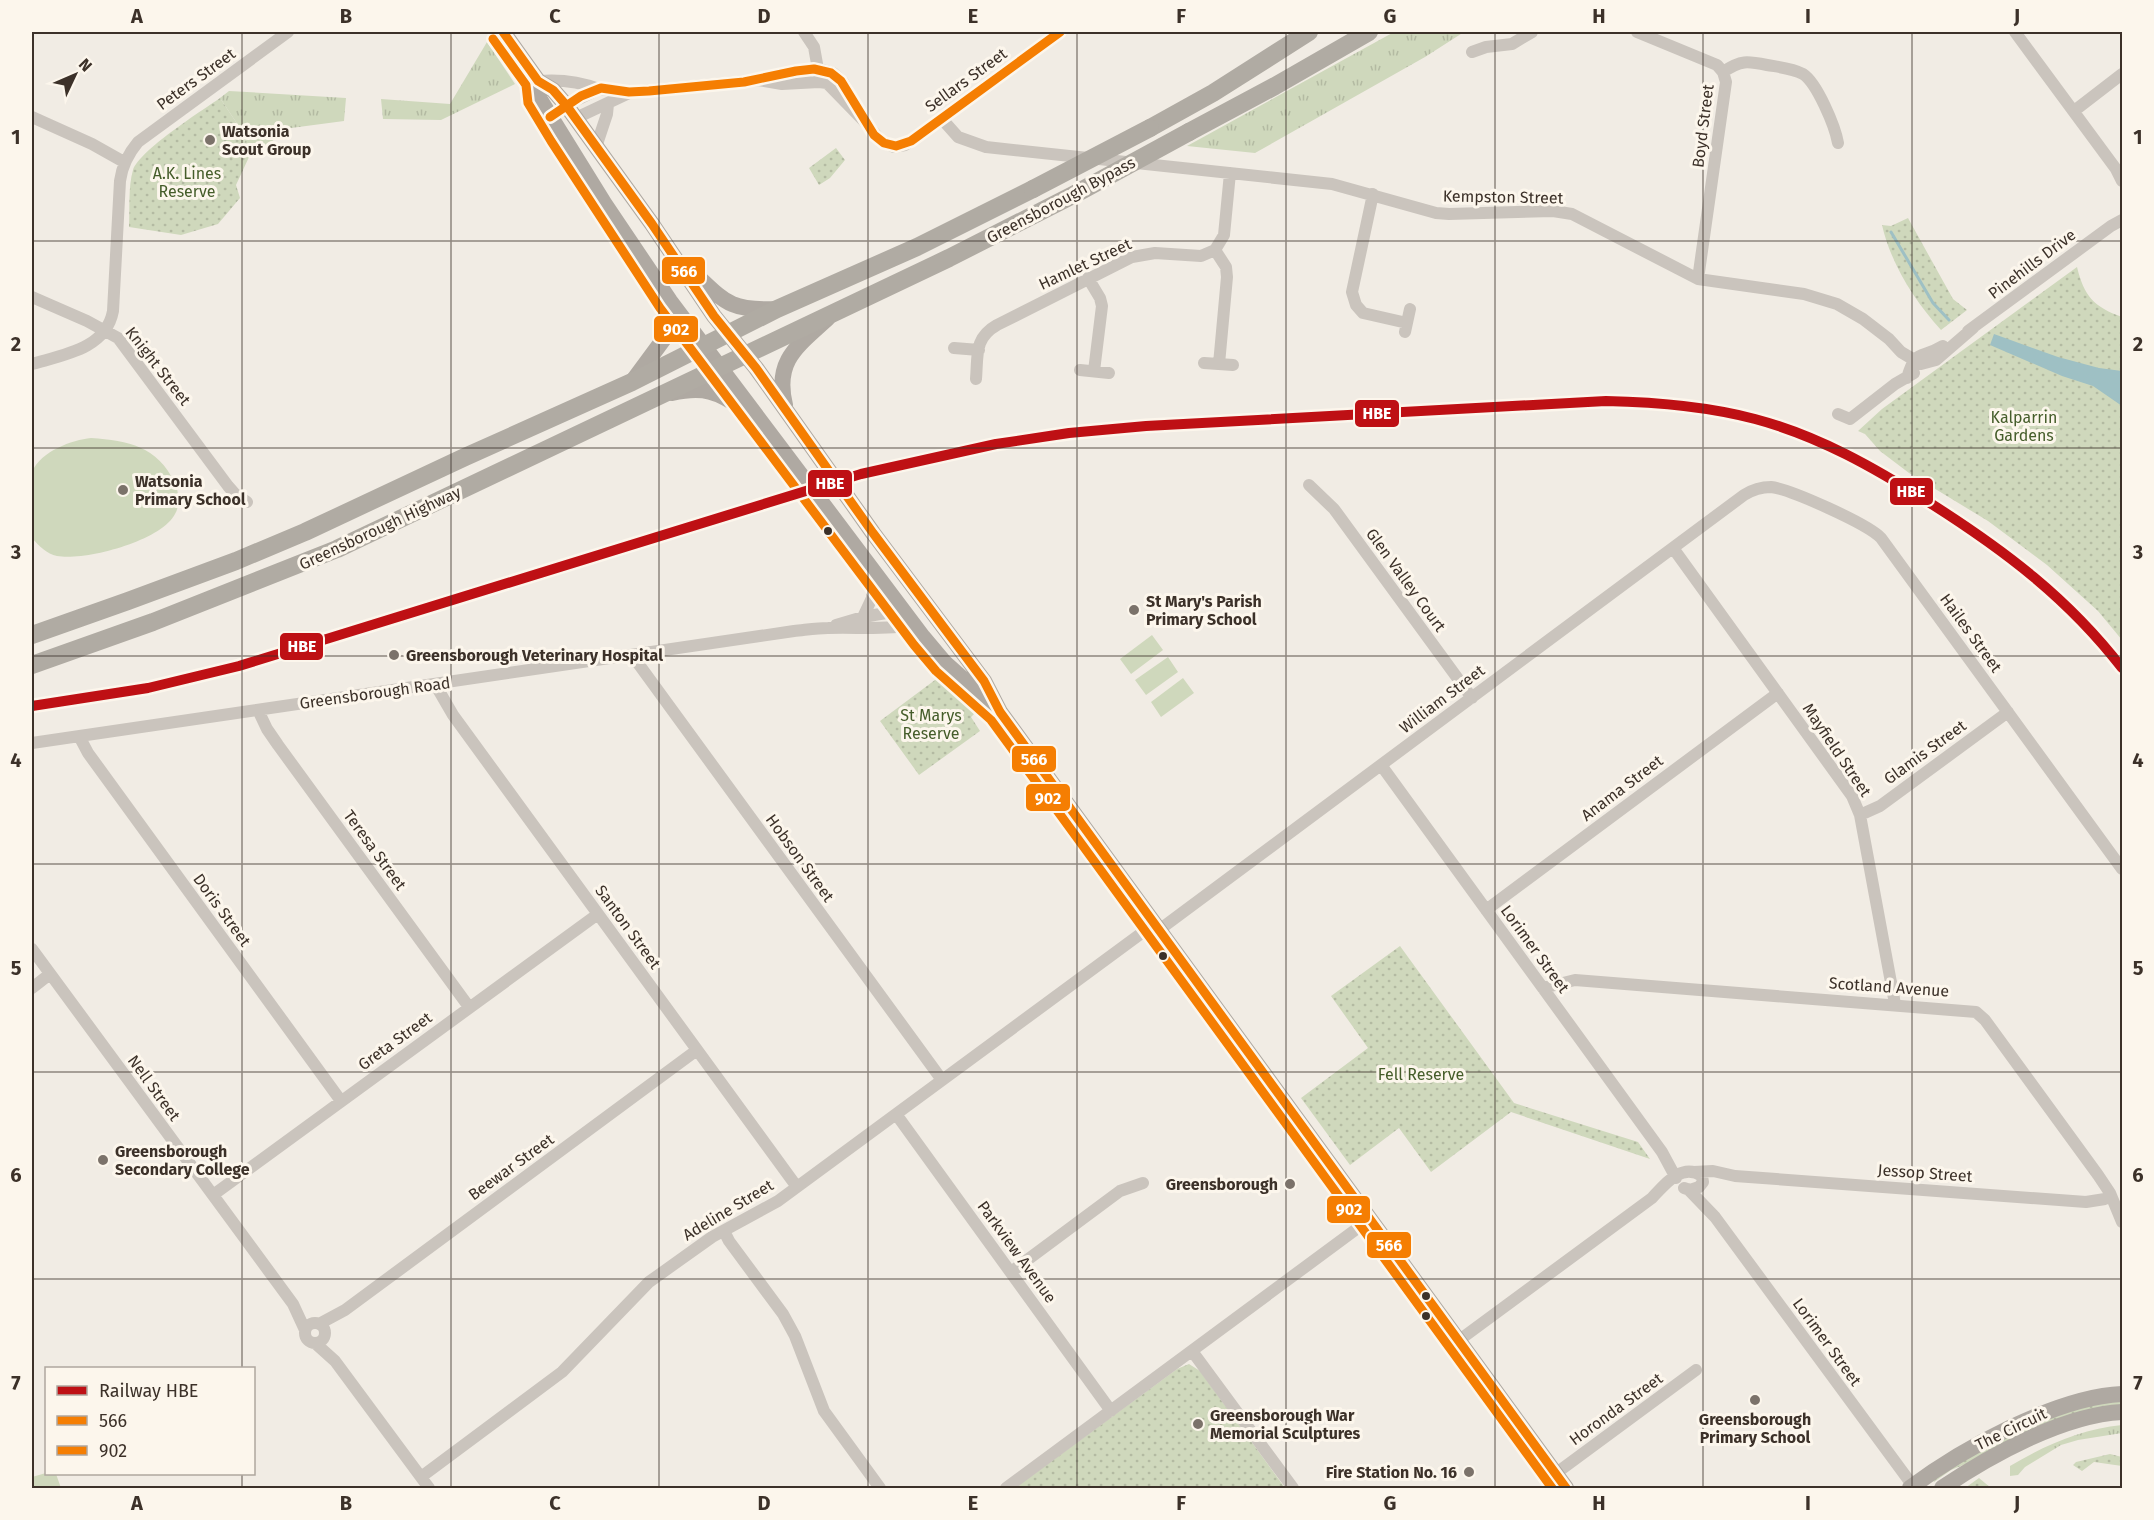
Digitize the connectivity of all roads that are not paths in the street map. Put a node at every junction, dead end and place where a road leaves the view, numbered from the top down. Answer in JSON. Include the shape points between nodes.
{"nodes":[{"id":1,"x":288,"y":32,"type":"edge"},
{"id":2,"x":503,"y":32,"type":"edge"},
{"id":3,"x":821,"y":32,"type":"edge"},
{"id":4,"x":1059,"y":32,"type":"edge"},
{"id":5,"x":1309,"y":32,"type":"edge"},
{"id":6,"x":1369,"y":32,"type":"edge"},
{"id":7,"x":1532,"y":32,"type":"edge"},
{"id":8,"x":1637,"y":32,"type":"edge"},
{"id":9,"x":2015,"y":32,"type":"edge"},
{"id":10,"x":807,"y":36,"type":"edge"},
{"id":11,"x":1472,"y":52,"type":"dead end"},
{"id":12,"x":819,"y":69,"type":"junction"},
{"id":13,"x":1724,"y":72,"type":"junction"},
{"id":14,"x":2122,"y":74,"type":"edge"},
{"id":15,"x":758,"y":80,"type":"junction"},
{"id":16,"x":538,"y":81,"type":"junction"},
{"id":17,"x":819,"y":82,"type":"junction"},
{"id":18,"x":599,"y":89,"type":"junction"},
{"id":19,"x":631,"y":92,"type":"junction"},
{"id":20,"x":608,"y":104,"type":"junction"},
{"id":21,"x":2074,"y":111,"type":"junction"},
{"id":22,"x":571,"y":112,"type":"junction"},
{"id":23,"x":32,"y":117,"type":"edge"},
{"id":24,"x":864,"y":121,"type":"junction"},
{"id":25,"x":938,"y":121,"type":"junction"},
{"id":26,"x":554,"y":124,"type":"junction"},
{"id":27,"x":1838,"y":143,"type":"dead end"},
{"id":28,"x":596,"y":147,"type":"junction"},
{"id":29,"x":126,"y":158,"type":"junction"},
{"id":30,"x":2119,"y":172,"type":"edge"},
{"id":31,"x":1230,"y":173,"type":"junction"},
{"id":32,"x":2122,"y":181,"type":"edge"},
{"id":33,"x":1373,"y":194,"type":"junction"},
{"id":34,"x":2122,"y":213,"type":"edge"},
{"id":35,"x":2117,"y":223,"type":"edge"},
{"id":36,"x":1215,"y":250,"type":"junction"},
{"id":37,"x":672,"y":254,"type":"junction"},
{"id":38,"x":1088,"y":278,"type":"junction"},
{"id":39,"x":1698,"y":279,"type":"junction"},
{"id":40,"x":32,"y":297,"type":"edge"},
{"id":41,"x":670,"y":301,"type":"junction"},
{"id":42,"x":777,"y":309,"type":"junction"},
{"id":43,"x":1410,"y":309,"type":"dead end"},
{"id":44,"x":834,"y":314,"type":"junction"},
{"id":45,"x":106,"y":330,"type":"junction"},
{"id":46,"x":728,"y":334,"type":"junction"},
{"id":47,"x":703,"y":347,"type":"junction"},
{"id":48,"x":954,"y":348,"type":"dead end"},
{"id":49,"x":978,"y":350,"type":"junction"},
{"id":50,"x":745,"y":355,"type":"junction"},
{"id":51,"x":1917,"y":359,"type":"junction"},
{"id":52,"x":1204,"y":363,"type":"dead end"},
{"id":53,"x":32,"y":364,"type":"edge"},
{"id":54,"x":1219,"y":364,"type":"junction"},
{"id":55,"x":1233,"y":365,"type":"dead end"},
{"id":56,"x":718,"y":368,"type":"junction"},
{"id":57,"x":1080,"y":370,"type":"dead end"},
{"id":58,"x":1094,"y":371,"type":"junction"},
{"id":59,"x":1109,"y":373,"type":"dead end"},
{"id":60,"x":976,"y":379,"type":"dead end"},
{"id":61,"x":632,"y":382,"type":"junction"},
{"id":62,"x":661,"y":396,"type":"junction"},
{"id":63,"x":785,"y":409,"type":"junction"},
{"id":64,"x":1838,"y":414,"type":"dead end"},
{"id":65,"x":761,"y":421,"type":"junction"},
{"id":66,"x":1309,"y":485,"type":"dead end"},
{"id":67,"x":1744,"y":495,"type":"joint"},
{"id":68,"x":247,"y":502,"type":"dead end"},
{"id":69,"x":1673,"y":548,"type":"junction"},
{"id":70,"x":873,"y":569,"type":"junction"},
{"id":71,"x":903,"y":610,"type":"junction"},
{"id":72,"x":932,"y":612,"type":"junction"},
{"id":73,"x":863,"y":617,"type":"junction"},
{"id":74,"x":914,"y":625,"type":"junction"},
{"id":75,"x":826,"y":628,"type":"junction"},
{"id":76,"x":32,"y":634,"type":"edge"},
{"id":77,"x":632,"y":655,"type":"junction"},
{"id":78,"x":32,"y":664,"type":"edge"},
{"id":79,"x":435,"y":684,"type":"junction"},
{"id":80,"x":1778,"y":693,"type":"junction"},
{"id":81,"x":1472,"y":698,"type":"junction"},
{"id":82,"x":258,"y":710,"type":"junction"},
{"id":83,"x":1000,"y":712,"type":"junction"},
{"id":84,"x":2008,"y":712,"type":"junction"},
{"id":85,"x":79,"y":736,"type":"junction"},
{"id":86,"x":32,"y":743,"type":"edge"},
{"id":87,"x":1381,"y":765,"type":"junction"},
{"id":88,"x":1860,"y":815,"type":"junction"},
{"id":89,"x":2122,"y":869,"type":"edge"},
{"id":90,"x":1486,"y":910,"type":"junction"},
{"id":91,"x":598,"y":914,"type":"junction"},
{"id":92,"x":1156,"y":927,"type":"junction"},
{"id":93,"x":32,"y":949,"type":"edge"},
{"id":94,"x":48,"y":971,"type":"junction"},
{"id":95,"x":32,"y":978,"type":"edge"},
{"id":96,"x":32,"y":988,"type":"edge"},
{"id":97,"x":1543,"y":988,"type":"junction"},
{"id":98,"x":1895,"y":1004,"type":"junction"},
{"id":99,"x":469,"y":1007,"type":"junction"},
{"id":100,"x":697,"y":1050,"type":"junction"},
{"id":101,"x":942,"y":1080,"type":"junction"},
{"id":102,"x":341,"y":1101,"type":"junction"},
{"id":103,"x":896,"y":1114,"type":"junction"},
{"id":104,"x":1687,"y":1180,"type":"junction"},
{"id":105,"x":1143,"y":1183,"type":"dead end"},
{"id":106,"x":797,"y":1186,"type":"junction"},
{"id":107,"x":213,"y":1195,"type":"junction"},
{"id":108,"x":2111,"y":1196,"type":"junction"},
{"id":109,"x":2120,"y":1208,"type":"edge"},
{"id":110,"x":1370,"y":1219,"type":"junction"},
{"id":111,"x":2122,"y":1222,"type":"edge"},
{"id":112,"x":724,"y":1231,"type":"junction"},
{"id":113,"x":1011,"y":1272,"type":"junction"},
{"id":114,"x":317,"y":1331,"type":"junction"},
{"id":115,"x":1458,"y":1341,"type":"junction"},
{"id":116,"x":1192,"y":1351,"type":"junction"},
{"id":117,"x":1696,"y":1370,"type":"dead end"},
{"id":118,"x":2122,"y":1394,"type":"edge"},
{"id":119,"x":1111,"y":1411,"type":"junction"},
{"id":120,"x":2122,"y":1412,"type":"edge"},
{"id":121,"x":1555,"y":1474,"type":"junction"},
{"id":122,"x":421,"y":1477,"type":"junction"},
{"id":123,"x":429,"y":1488,"type":"edge"},
{"id":124,"x":880,"y":1488,"type":"edge"},
{"id":125,"x":1006,"y":1488,"type":"edge"},
{"id":126,"x":1293,"y":1488,"type":"edge"},
{"id":127,"x":1566,"y":1488,"type":"edge"},
{"id":128,"x":1913,"y":1488,"type":"edge"},
{"id":129,"x":1942,"y":1488,"type":"edge"}],
"edges":[{"from":1,"to":29,"type":"street","name":"Peters Street","via":[[138,142]]},
{"from":2,"to":16,"type":"main road"},
{"from":3,"to":10,"type":"street"},
{"from":4,"to":25,"type":"street","name":"Sellars Street"},
{"from":5,"to":42,"type":"highway","name":"Greensborough Bypass","bridge":true,"via":[[1150,128],[1033,189],[917,247]]},
{"from":6,"to":44,"type":"highway","name":"Greensborough Bypass","bridge":true,"via":[[1077,193]]},
{"from":7,"to":11,"type":"street","via":[[1512,44]]},
{"from":8,"to":13,"type":"street","name":"Boyd Street","via":[[1717,65]]},
{"from":9,"to":21,"type":"street"},
{"from":10,"to":12,"type":"street"},
{"from":12,"to":15,"type":"street"},
{"from":12,"to":17,"type":"street"},
{"from":12,"to":24,"type":"street","via":[[843,82]]},
{"from":13,"to":27,"type":"street","via":[[1745,62],[1802,74],[1831,119]]},
{"from":13,"to":39,"type":"street","name":"Boyd Street","via":[[1726,82]]},
{"from":14,"to":21,"type":"street"},
{"from":15,"to":17,"type":"street","via":[[782,84]]},
{"from":15,"to":19,"type":"street"},
{"from":16,"to":18,"type":"street","via":[[558,79]]},
{"from":16,"to":22,"type":"main road","via":[[553,90]]},
{"from":16,"to":26,"type":"main road","via":[[539,98]]},
{"from":17,"to":24,"type":"street","via":[[827,83]]},
{"from":18,"to":19,"type":"street"},
{"from":18,"to":22,"type":"street"},
{"from":19,"to":20,"type":"street"},
{"from":20,"to":22,"type":"street"},
{"from":20,"to":28,"type":"street"},
{"from":21,"to":30,"type":"street"},
{"from":22,"to":26,"type":"main road"},
{"from":22,"to":28,"type":"main road"},
{"from":23,"to":29,"type":"street"},
{"from":24,"to":25,"type":"street","name":"Sellars Street","via":[[889,146],[905,145]]},
{"from":25,"to":31,"type":"street","name":"Kempston Street","via":[[958,137],[986,147]]},
{"from":26,"to":41,"type":"main road"},
{"from":28,"to":37,"type":"main road"},
{"from":29,"to":45,"type":"street","name":"Knight Street","via":[[120,181],[112,311]]},
{"from":30,"to":32,"type":"street"},
{"from":31,"to":33,"type":"street","name":"Kempston Street","via":[[1332,184]]},
{"from":31,"to":36,"type":"street","via":[[1224,235]]},
{"from":33,"to":39,"type":"street","name":"Kempston Street","via":[[1449,214],[1572,214]]},
{"from":33,"to":43,"type":"street","via":[[1353,298],[1363,312],[1406,327]]},
{"from":34,"to":35,"type":"street","name":"Pinehills Drive"},
{"from":35,"to":51,"type":"street","name":"Pinehills Drive","via":[[1973,328]]},
{"from":36,"to":38,"type":"street","name":"Hamlet Street","via":[[1201,256],[1144,254]]},
{"from":36,"to":54,"type":"street","via":[[1227,277]]},
{"from":37,"to":42,"type":"main road","via":[[729,304],[753,310]]},
{"from":37,"to":46,"type":"main road"},
{"from":38,"to":49,"type":"street","name":"Hamlet Street","via":[[989,329]]},
{"from":38,"to":58,"type":"street","via":[[1102,306]]},
{"from":39,"to":51,"type":"street","name":"Kempston Street","via":[[1824,299],[1850,310]]},
{"from":40,"to":45,"type":"street"},
{"from":41,"to":47,"type":"main road"},
{"from":41,"to":61,"type":"main road","via":[[666,336]]},
{"from":42,"to":46,"type":"highway","name":"Greensborough Bypass"},
{"from":44,"to":50,"type":"highway","name":"Greensborough Bypass"},
{"from":44,"to":63,"type":"main road","via":[[787,360],[781,379]]},
{"from":45,"to":53,"type":"street","via":[[78,350]]},
{"from":45,"to":68,"type":"street","name":"Knight Street","via":[[123,343],[228,486]]},
{"from":46,"to":47,"type":"highway","name":"Greensborough Bypass"},
{"from":46,"to":50,"type":"main road"},
{"from":47,"to":56,"type":"main road"},
{"from":47,"to":61,"type":"highway","name":"Greensborough Highway"},
{"from":48,"to":49,"type":"street"},
{"from":49,"to":60,"type":"street"},
{"from":50,"to":56,"type":"highway","name":"Greensborough Bypass"},
{"from":50,"to":63,"type":"main road"},
{"from":51,"to":64,"type":"street","via":[[1914,373],[1895,384],[1855,421]]},
{"from":52,"to":54,"type":"street"},
{"from":54,"to":55,"type":"street"},
{"from":56,"to":62,"type":"highway","name":"Greensborough Highway"},
{"from":56,"to":65,"type":"main road"},
{"from":57,"to":58,"type":"street"},
{"from":58,"to":59,"type":"street"},
{"from":61,"to":76,"type":"highway","name":"Greensborough Highway","via":[[236,561]]},
{"from":62,"to":65,"type":"main road","via":[[698,388],[714,392]]},
{"from":62,"to":78,"type":"highway","name":"Greensborough Highway","via":[[337,549],[201,604]]},
{"from":63,"to":72,"type":"main road"},
{"from":65,"to":70,"type":"main road"},
{"from":66,"to":81,"type":"street","name":"Glen Valley Court","via":[[1334,509]]},
{"from":67,"to":69,"type":"street","name":"William Street"},
{"from":67,"to":84,"type":"street","name":"Hailes Street","via":[[1765,487],[1782,489],[1877,533]]},
{"from":69,"to":80,"type":"street","name":"Mayfield Street"},
{"from":69,"to":81,"type":"street","name":"William Street"},
{"from":70,"to":71,"type":"main road"},
{"from":70,"to":73,"type":"street","via":[[872,598]]},
{"from":71,"to":72,"type":"main road","name":"Greensborough Road"},
{"from":71,"to":73,"type":"street","name":"Greensborough Road"},
{"from":71,"to":74,"type":"main road"},
{"from":72,"to":74,"type":"main road","name":"Greensborough Road"},
{"from":72,"to":83,"type":"main road","via":[[984,681]]},
{"from":73,"to":75,"type":"street","name":"Greensborough Road"},
{"from":74,"to":75,"type":"street","name":"Greensborough Road"},
{"from":74,"to":83,"type":"main road","via":[[944,662]]},
{"from":75,"to":77,"type":"street","name":"Greensborough Road"},
{"from":77,"to":79,"type":"street","name":"Greensborough Road"},
{"from":77,"to":101,"type":"street","name":"Hobson Street"},
{"from":79,"to":82,"type":"street","name":"Greensborough Road"},
{"from":79,"to":91,"type":"street","name":"Santon Street","via":[[453,715]]},
{"from":80,"to":88,"type":"street","name":"Mayfield Street","via":[[1844,784]]},
{"from":80,"to":90,"type":"street","name":"Anama Street"},
{"from":81,"to":87,"type":"street","name":"William Street"},
{"from":82,"to":85,"type":"street","name":"Greensborough Road"},
{"from":82,"to":99,"type":"street","name":"Teresa Street","via":[[278,745]]},
{"from":83,"to":92,"type":"main road"},
{"from":84,"to":88,"type":"street","name":"Glamis Street","via":[[1880,806]]},
{"from":84,"to":89,"type":"street","name":"Hailes Street"},
{"from":85,"to":86,"type":"street","name":"Greensborough Road"},
{"from":85,"to":102,"type":"street","name":"Doris Street"},
{"from":87,"to":90,"type":"street","name":"Lorimer Street"},
{"from":87,"to":92,"type":"street","name":"William Street"},
{"from":88,"to":98,"type":"street","name":"Mayfield Street"},
{"from":90,"to":97,"type":"street","name":"Lorimer Street"},
{"from":91,"to":99,"type":"street","name":"Greta Street"},
{"from":91,"to":100,"type":"street","name":"Santon Street"},
{"from":92,"to":101,"type":"street","name":"Adeline Street"},
{"from":92,"to":110,"type":"main road"},
{"from":93,"to":94,"type":"street","name":"Nell Street"},
{"from":94,"to":95,"type":"street"},
{"from":94,"to":96,"type":"street"},
{"from":94,"to":107,"type":"street","name":"Nell Street"},
{"from":97,"to":98,"type":"street","name":"Scotland Avenue","via":[[1575,981]]},
{"from":97,"to":104,"type":"street","name":"Lorimer Street","via":[[1662,1152]]},
{"from":98,"to":108,"type":"street","name":"Scotland Avenue","via":[[1971,1010],[1982,1016]]},
{"from":99,"to":102,"type":"street","name":"Greta Street"},
{"from":100,"to":106,"type":"street","name":"Santon Street"},
{"from":100,"to":114,"type":"street","name":"Beewar Street"},
{"from":101,"to":103,"type":"street","name":"Adeline Street"},
{"from":102,"to":107,"type":"street","name":"Greta Street"},
{"from":103,"to":106,"type":"street","name":"Adeline Street"},
{"from":103,"to":113,"type":"street","name":"Parkview Avenue"},
{"from":104,"to":108,"type":"street","name":"Jessop Street","via":[[1713,1171],[1735,1176],[2086,1202]]},
{"from":104,"to":115,"type":"street","name":"Jessop Street","via":[[1652,1198]]},
{"from":104,"to":128,"type":"street","name":"Lorimer Street"},
{"from":105,"to":113,"type":"street","via":[[1120,1191]]},
{"from":106,"to":112,"type":"street","name":"Adeline Street","via":[[769,1207]]},
{"from":107,"to":114,"type":"street","name":"Nell Street"},
{"from":108,"to":109,"type":"street","name":"Scotland Avenue"},
{"from":109,"to":111,"type":"street","name":"Scotland Avenue"},
{"from":110,"to":115,"type":"main road"},
{"from":110,"to":116,"type":"street"},
{"from":112,"to":122,"type":"street","name":"Adeline Street","via":[[649,1282],[562,1372]]},
{"from":112,"to":124,"type":"street","via":[[790,1326],[828,1418]]},
{"from":113,"to":119,"type":"street","name":"Parkview Avenue"},
{"from":114,"to":122,"type":"street","name":"Nell Street"},
{"from":115,"to":121,"type":"main road"},
{"from":116,"to":119,"type":"street"},
{"from":116,"to":126,"type":"street"},
{"from":117,"to":121,"type":"street","name":"Horonda Street"},
{"from":118,"to":128,"type":"main road","name":"The Circuit","via":[[2080,1400],[2052,1410],[1962,1454]]},
{"from":119,"to":125,"type":"street"},
{"from":120,"to":129,"type":"main road","name":"The Circuit","via":[[2058,1426]]},
{"from":121,"to":127,"type":"main road"},
{"from":122,"to":123,"type":"street","name":"Nell Street"}]}
